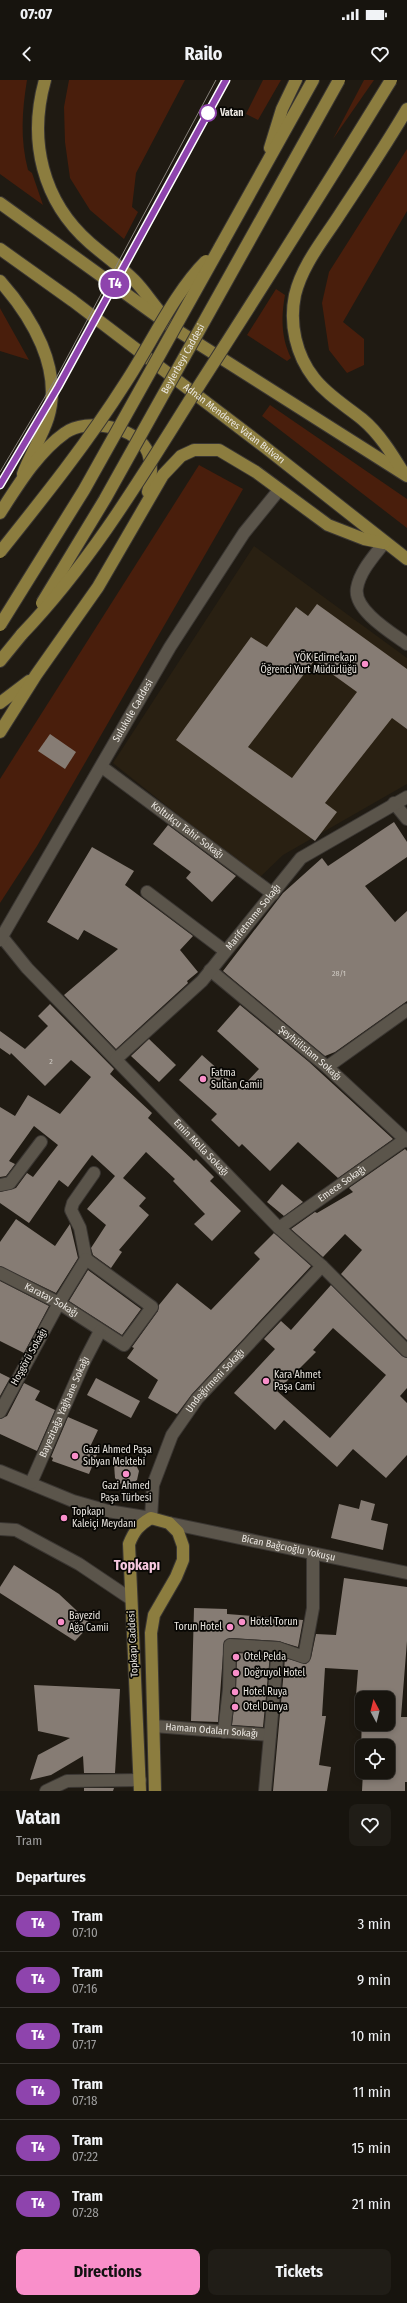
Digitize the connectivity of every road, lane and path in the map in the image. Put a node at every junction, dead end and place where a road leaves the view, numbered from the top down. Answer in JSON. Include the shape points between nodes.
{"nodes":[{"id":1,"x":45,"y":80,"type":"edge"},
{"id":2,"x":296,"y":80,"type":"edge"},
{"id":3,"x":313,"y":80,"type":"edge"},
{"id":4,"x":339,"y":80,"type":"edge"},
{"id":5,"x":391,"y":80,"type":"edge"},
{"id":6,"x":407,"y":109,"type":"edge"},
{"id":7,"x":267,"y":162,"type":"junction"},
{"id":8,"x":0,"y":203,"type":"edge"},
{"id":9,"x":220,"y":248,"type":"junction"},
{"id":10,"x":0,"y":249,"type":"edge"},
{"id":11,"x":0,"y":281,"type":"edge"},
{"id":12,"x":172,"y":327,"type":"junction"},
{"id":13,"x":406,"y":475,"type":"edge"},
{"id":14,"x":20,"y":483,"type":"junction"},
{"id":15,"x":279,"y":490,"type":"junction"},
{"id":16,"x":145,"y":503,"type":"junction"},
{"id":17,"x":0,"y":513,"type":"edge"},
{"id":18,"x":384,"y":543,"type":"junction"},
{"id":19,"x":0,"y":552,"type":"edge"},
{"id":20,"x":407,"y":559,"type":"edge"},
{"id":21,"x":0,"y":625,"type":"edge"},
{"id":22,"x":22,"y":634,"type":"junction"},
{"id":23,"x":407,"y":644,"type":"edge"},
{"id":24,"x":0,"y":661,"type":"edge"},
{"id":25,"x":36,"y":675,"type":"junction"},
{"id":26,"x":0,"y":704,"type":"edge"},
{"id":27,"x":0,"y":732,"type":"edge"},
{"id":28,"x":102,"y":766,"type":"junction"},
{"id":29,"x":407,"y":797,"type":"edge"},
{"id":30,"x":394,"y":803,"type":"junction"},
{"id":31,"x":407,"y":819,"type":"edge"},
{"id":32,"x":147,"y":892,"type":"dead end"},
{"id":33,"x":273,"y":894,"type":"junction"},
{"id":34,"x":1,"y":938,"type":"edge"},
{"id":35,"x":225,"y":951,"type":"junction"},
{"id":36,"x":210,"y":970,"type":"junction"},
{"id":37,"x":407,"y":1010,"type":"edge"},
{"id":38,"x":116,"y":1059,"type":"junction"},
{"id":39,"x":327,"y":1067,"type":"junction"},
{"id":40,"x":406,"y":1140,"type":"edge"},
{"id":41,"x":41,"y":1142,"type":"dead end"},
{"id":42,"x":94,"y":1173,"type":"dead end"},
{"id":43,"x":0,"y":1185,"type":"edge"},
{"id":44,"x":279,"y":1228,"type":"junction"},
{"id":45,"x":86,"y":1259,"type":"junction"},
{"id":46,"x":322,"y":1266,"type":"junction"},
{"id":47,"x":0,"y":1273,"type":"edge"},
{"id":48,"x":59,"y":1303,"type":"junction"},
{"id":49,"x":100,"y":1331,"type":"junction"},
{"id":50,"x":407,"y":1351,"type":"edge"},
{"id":51,"x":0,"y":1412,"type":"edge"},
{"id":52,"x":0,"y":1472,"type":"edge"},
{"id":53,"x":31,"y":1483,"type":"junction"},
{"id":54,"x":151,"y":1518,"type":"junction"},
{"id":55,"x":169,"y":1523,"type":"junction"},
{"id":56,"x":0,"y":1529,"type":"edge"},
{"id":57,"x":313,"y":1554,"type":"junction"},
{"id":58,"x":407,"y":1573,"type":"edge"},
{"id":59,"x":131,"y":1599,"type":"junction"},
{"id":60,"x":278,"y":1648,"type":"junction"},
{"id":61,"x":154,"y":1726,"type":"junction"},
{"id":62,"x":224,"y":1732,"type":"junction"},
{"id":63,"x":270,"y":1735,"type":"junction"},
{"id":64,"x":140,"y":1785,"type":"edge"},
{"id":65,"x":46,"y":1791,"type":"edge"},
{"id":66,"x":155,"y":1791,"type":"edge"},
{"id":67,"x":265,"y":1791,"type":"edge"}],
"edges":[{"from":1,"to":12,"type":"main road","via":[[38,114],[39,153],[55,200],[79,232],[136,281]]},
{"from":2,"to":7,"type":"main road","via":[[280,114]]},
{"from":3,"to":7,"type":"main road"},
{"from":4,"to":22,"type":"main road","name":"Beylerbeyi Caddesi","bridge":true,"via":[[105,499]]},
{"from":5,"to":22,"type":"main road","bridge":true,"via":[[277,265],[120,508],[73,576]]},
{"from":6,"to":13,"type":"main road","via":[[309,263],[295,295],[293,312],[297,345],[308,371],[324,390],[364,420]]},
{"from":7,"to":9,"type":"main road"},
{"from":8,"to":12,"type":"main road"},
{"from":9,"to":19,"type":"main road","bridge":true,"via":[[187,284],[126,383],[71,463]]},
{"from":9,"to":21,"type":"main road","bridge":true,"via":[[84,490]]},
{"from":10,"to":18,"type":"main road","name":"Adnan Menderes Vatan Bulvarı","via":[[266,448]]},
{"from":11,"to":14,"type":"main road","via":[[24,312],[38,338],[53,384],[48,417]]},
{"from":12,"to":13,"type":"main road"},
{"from":14,"to":16,"type":"main road","via":[[66,432],[108,426],[135,438],[148,452],[152,469]]},
{"from":14,"to":17,"type":"main road"},
{"from":15,"to":16,"type":"main road","via":[[219,450],[194,450],[182,456],[163,475]]},
{"from":15,"to":18,"type":"main road","via":[[328,525],[364,539]]},
{"from":15,"to":28,"type":"street","name":"Sulukule Caddesi","via":[[244,533],[170,647]]},
{"from":16,"to":25,"type":"main road","via":[[98,587]]},
{"from":18,"to":20,"type":"main road","name":"Adnan Menderes Vatan Bulvarı"},
{"from":18,"to":23,"type":"street","via":[[366,567],[356,589],[360,602],[370,617]]},
{"from":22,"to":24,"type":"main road"},
{"from":25,"to":26,"type":"main road"},
{"from":25,"to":27,"type":"main road"},
{"from":28,"to":33,"type":"street","name":"Koltukçu Tahir Sokağı"},
{"from":28,"to":34,"type":"street","name":"Sulukule Caddesi"},
{"from":29,"to":30,"type":"street","name":"Marifetname Sokağı"},
{"from":30,"to":31,"type":"street"},
{"from":30,"to":33,"type":"street","name":"Marifetname Sokağı","via":[[301,858]]},
{"from":32,"to":35,"type":"street"},
{"from":33,"to":35,"type":"street","name":"Marifetname Sokağı"},
{"from":34,"to":38,"type":"street","name":"Emin Molla Sokağı"},
{"from":35,"to":36,"type":"street","name":"Marifetname Sokağı"},
{"from":36,"to":38,"type":"street","name":"Marifetname Sokağı","via":[[202,981]]},
{"from":36,"to":39,"type":"street","name":"Şeyhülislam Sokağı"},
{"from":37,"to":39,"type":"street"},
{"from":38,"to":44,"type":"street","name":"Emin Molla Sokağı"},
{"from":39,"to":40,"type":"street","name":"Şeyhülislam Sokağı"},
{"from":40,"to":44,"type":"street","name":"Emece Sokağı"},
{"from":41,"to":43,"type":"street","via":[[10,1183]]},
{"from":42,"to":45,"type":"street","via":[[71,1210],[80,1228]]},
{"from":44,"to":46,"type":"street","name":"Emin Molla Sokağı"},
{"from":45,"to":48,"type":"street","name":"Hoşgörü Sokağı"},
{"from":45,"to":49,"type":"street","name":"Karatay Sokağı","via":[[152,1307],[124,1345]]},
{"from":46,"to":50,"type":"street","name":"Emin Molla Sokağı"},
{"from":46,"to":54,"type":"street","name":"Undeğirmeni Sokağı","via":[[197,1399],[172,1435],[153,1485]]},
{"from":47,"to":48,"type":"street","name":"Karatay Sokağı"},
{"from":48,"to":49,"type":"street","name":"Karatay Sokağı"},
{"from":48,"to":51,"type":"street","name":"Hoşgörü Sokağı"},
{"from":49,"to":53,"type":"street","name":"Bayezitağa Yağhane Sokağı"},
{"from":52,"to":53,"type":"street"},
{"from":53,"to":54,"type":"street","via":[[73,1501],[108,1511]]},
{"from":54,"to":55,"type":"main road"},
{"from":54,"to":59,"type":"main road","via":[[133,1532],[129,1544]]},
{"from":55,"to":57,"type":"street","name":"Bican Bağcıoğlu Yokuşu"},
{"from":55,"to":61,"type":"main road","name":"Topkapı Caddesi","via":[[178,1532],[183,1546],[183,1560],[154,1615],[151,1633]]},
{"from":56,"to":59,"type":"street","name":"Topkapı Caddesi","via":[[22,1533],[80,1564]]},
{"from":57,"to":58,"type":"street","name":"Bican Bağcıoğlu Yokuşu"},
{"from":57,"to":60,"type":"street","via":[[313,1608],[304,1657]]},
{"from":59,"to":64,"type":"main road","name":"Topkapı Caddesi"},
{"from":60,"to":62,"type":"street","via":[[230,1645],[229,1689]]},
{"from":60,"to":63,"type":"street","name":"Hamam Odaları Sokağı"},
{"from":61,"to":62,"type":"street","name":"Hamam Odaları Sokağı"},
{"from":61,"to":66,"type":"main road","name":"Topkapı Caddesi"},
{"from":62,"to":63,"type":"street","name":"Hamam Odaları Sokağı"},
{"from":63,"to":67,"type":"street","name":"Hamam Odaları Sokağı"},
{"from":64,"to":65,"type":"street","via":[[67,1781]]}]}
